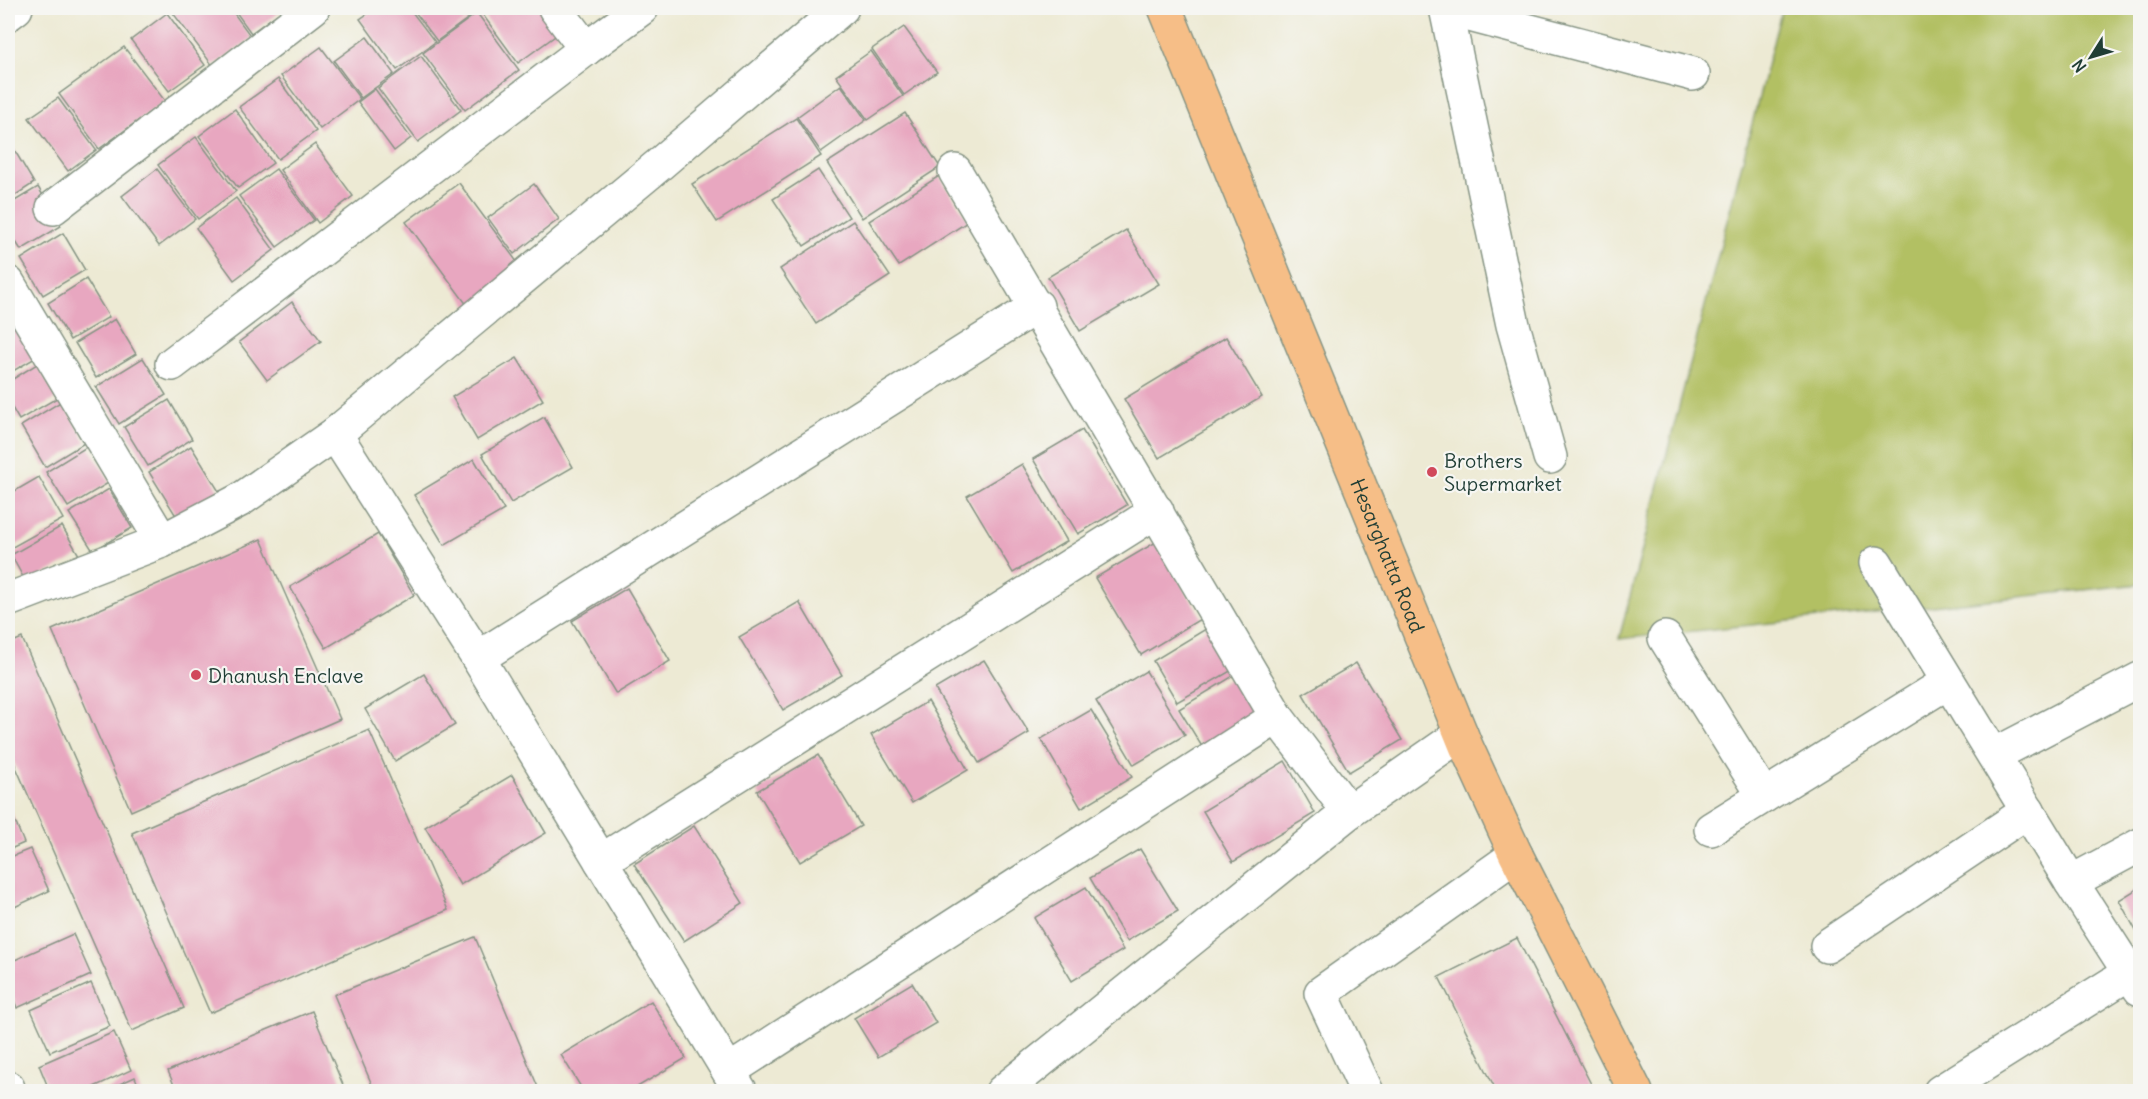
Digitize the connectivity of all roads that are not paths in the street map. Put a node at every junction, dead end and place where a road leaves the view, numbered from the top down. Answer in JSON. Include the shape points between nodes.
{"nodes":[{"id":1,"x":16,"y":8,"type":"edge"},
{"id":2,"x":313,"y":8,"type":"edge"},
{"id":3,"x":555,"y":8,"type":"edge"},
{"id":4,"x":642,"y":8,"type":"edge"},
{"id":5,"x":842,"y":8,"type":"edge"},
{"id":6,"x":1165,"y":8,"type":"edge"},
{"id":7,"x":1447,"y":8,"type":"edge"},
{"id":8,"x":8,"y":14,"type":"edge"},
{"id":9,"x":586,"y":49,"type":"junction"},
{"id":10,"x":1693,"y":74,"type":"dead end"},
{"id":11,"x":955,"y":171,"type":"dead end"},
{"id":12,"x":53,"y":208,"type":"dead end"},
{"id":13,"x":8,"y":283,"type":"edge"},
{"id":14,"x":1037,"y":306,"type":"junction"},
{"id":15,"x":172,"y":364,"type":"dead end"},
{"id":16,"x":335,"y":434,"type":"junction"},
{"id":17,"x":1550,"y":457,"type":"dead end"},
{"id":18,"x":1157,"y":511,"type":"junction"},
{"id":19,"x":162,"y":541,"type":"junction"},
{"id":20,"x":1876,"y":563,"type":"dead end"},
{"id":21,"x":8,"y":600,"type":"edge"},
{"id":22,"x":1665,"y":638,"type":"dead end"},
{"id":23,"x":478,"y":658,"type":"junction"},
{"id":24,"x":2140,"y":679,"type":"edge"},
{"id":25,"x":1948,"y":682,"type":"junction"},
{"id":26,"x":1277,"y":717,"type":"junction"},
{"id":27,"x":1461,"y":734,"type":"junction"},
{"id":28,"x":1994,"y":755,"type":"junction"},
{"id":29,"x":1764,"y":796,"type":"junction"},
{"id":30,"x":2028,"y":811,"type":"junction"},
{"id":31,"x":1349,"y":812,"type":"junction"},
{"id":32,"x":1711,"y":829,"type":"dead end"},
{"id":33,"x":2140,"y":844,"type":"edge"},
{"id":34,"x":1516,"y":855,"type":"junction"},
{"id":35,"x":601,"y":861,"type":"junction"},
{"id":36,"x":2071,"y":882,"type":"junction"},
{"id":37,"x":1827,"y":946,"type":"dead end"},
{"id":38,"x":2136,"y":980,"type":"edge"},
{"id":39,"x":735,"y":1081,"type":"edge"},
{"id":40,"x":1002,"y":1092,"type":"edge"},
{"id":41,"x":1367,"y":1092,"type":"edge"},
{"id":42,"x":1636,"y":1092,"type":"edge"},
{"id":43,"x":1940,"y":1092,"type":"edge"}],
"edges":[{"from":1,"to":8,"type":"street"},
{"from":2,"to":12,"type":"street"},
{"from":3,"to":9,"type":"street"},
{"from":4,"to":9,"type":"street"},
{"from":5,"to":16,"type":"street"},
{"from":6,"to":27,"type":"main road","name":"Hesarghatta Road"},
{"from":7,"to":10,"type":"street"},
{"from":7,"to":17,"type":"street","via":[[1513,325]]},
{"from":9,"to":15,"type":"street"},
{"from":11,"to":14,"type":"street"},
{"from":13,"to":19,"type":"street"},
{"from":14,"to":18,"type":"street"},
{"from":14,"to":23,"type":"street"},
{"from":16,"to":19,"type":"street","via":[[240,500]]},
{"from":16,"to":23,"type":"street"},
{"from":18,"to":26,"type":"street"},
{"from":18,"to":35,"type":"street"},
{"from":19,"to":21,"type":"street"},
{"from":20,"to":25,"type":"street"},
{"from":22,"to":29,"type":"street"},
{"from":23,"to":35,"type":"street"},
{"from":24,"to":28,"type":"street"},
{"from":25,"to":28,"type":"street"},
{"from":25,"to":29,"type":"street"},
{"from":26,"to":31,"type":"street"},
{"from":26,"to":39,"type":"street"},
{"from":27,"to":31,"type":"street"},
{"from":27,"to":34,"type":"main road","name":"Hesarghatta Road"},
{"from":28,"to":30,"type":"street"},
{"from":29,"to":32,"type":"street"},
{"from":30,"to":36,"type":"street"},
{"from":30,"to":37,"type":"street"},
{"from":31,"to":40,"type":"street"},
{"from":33,"to":36,"type":"street"},
{"from":34,"to":41,"type":"street","via":[[1321,993]]},
{"from":34,"to":42,"type":"main road","name":"Hesarghatta Road"},
{"from":35,"to":39,"type":"street"},
{"from":36,"to":38,"type":"street"},
{"from":38,"to":43,"type":"street"}]}
